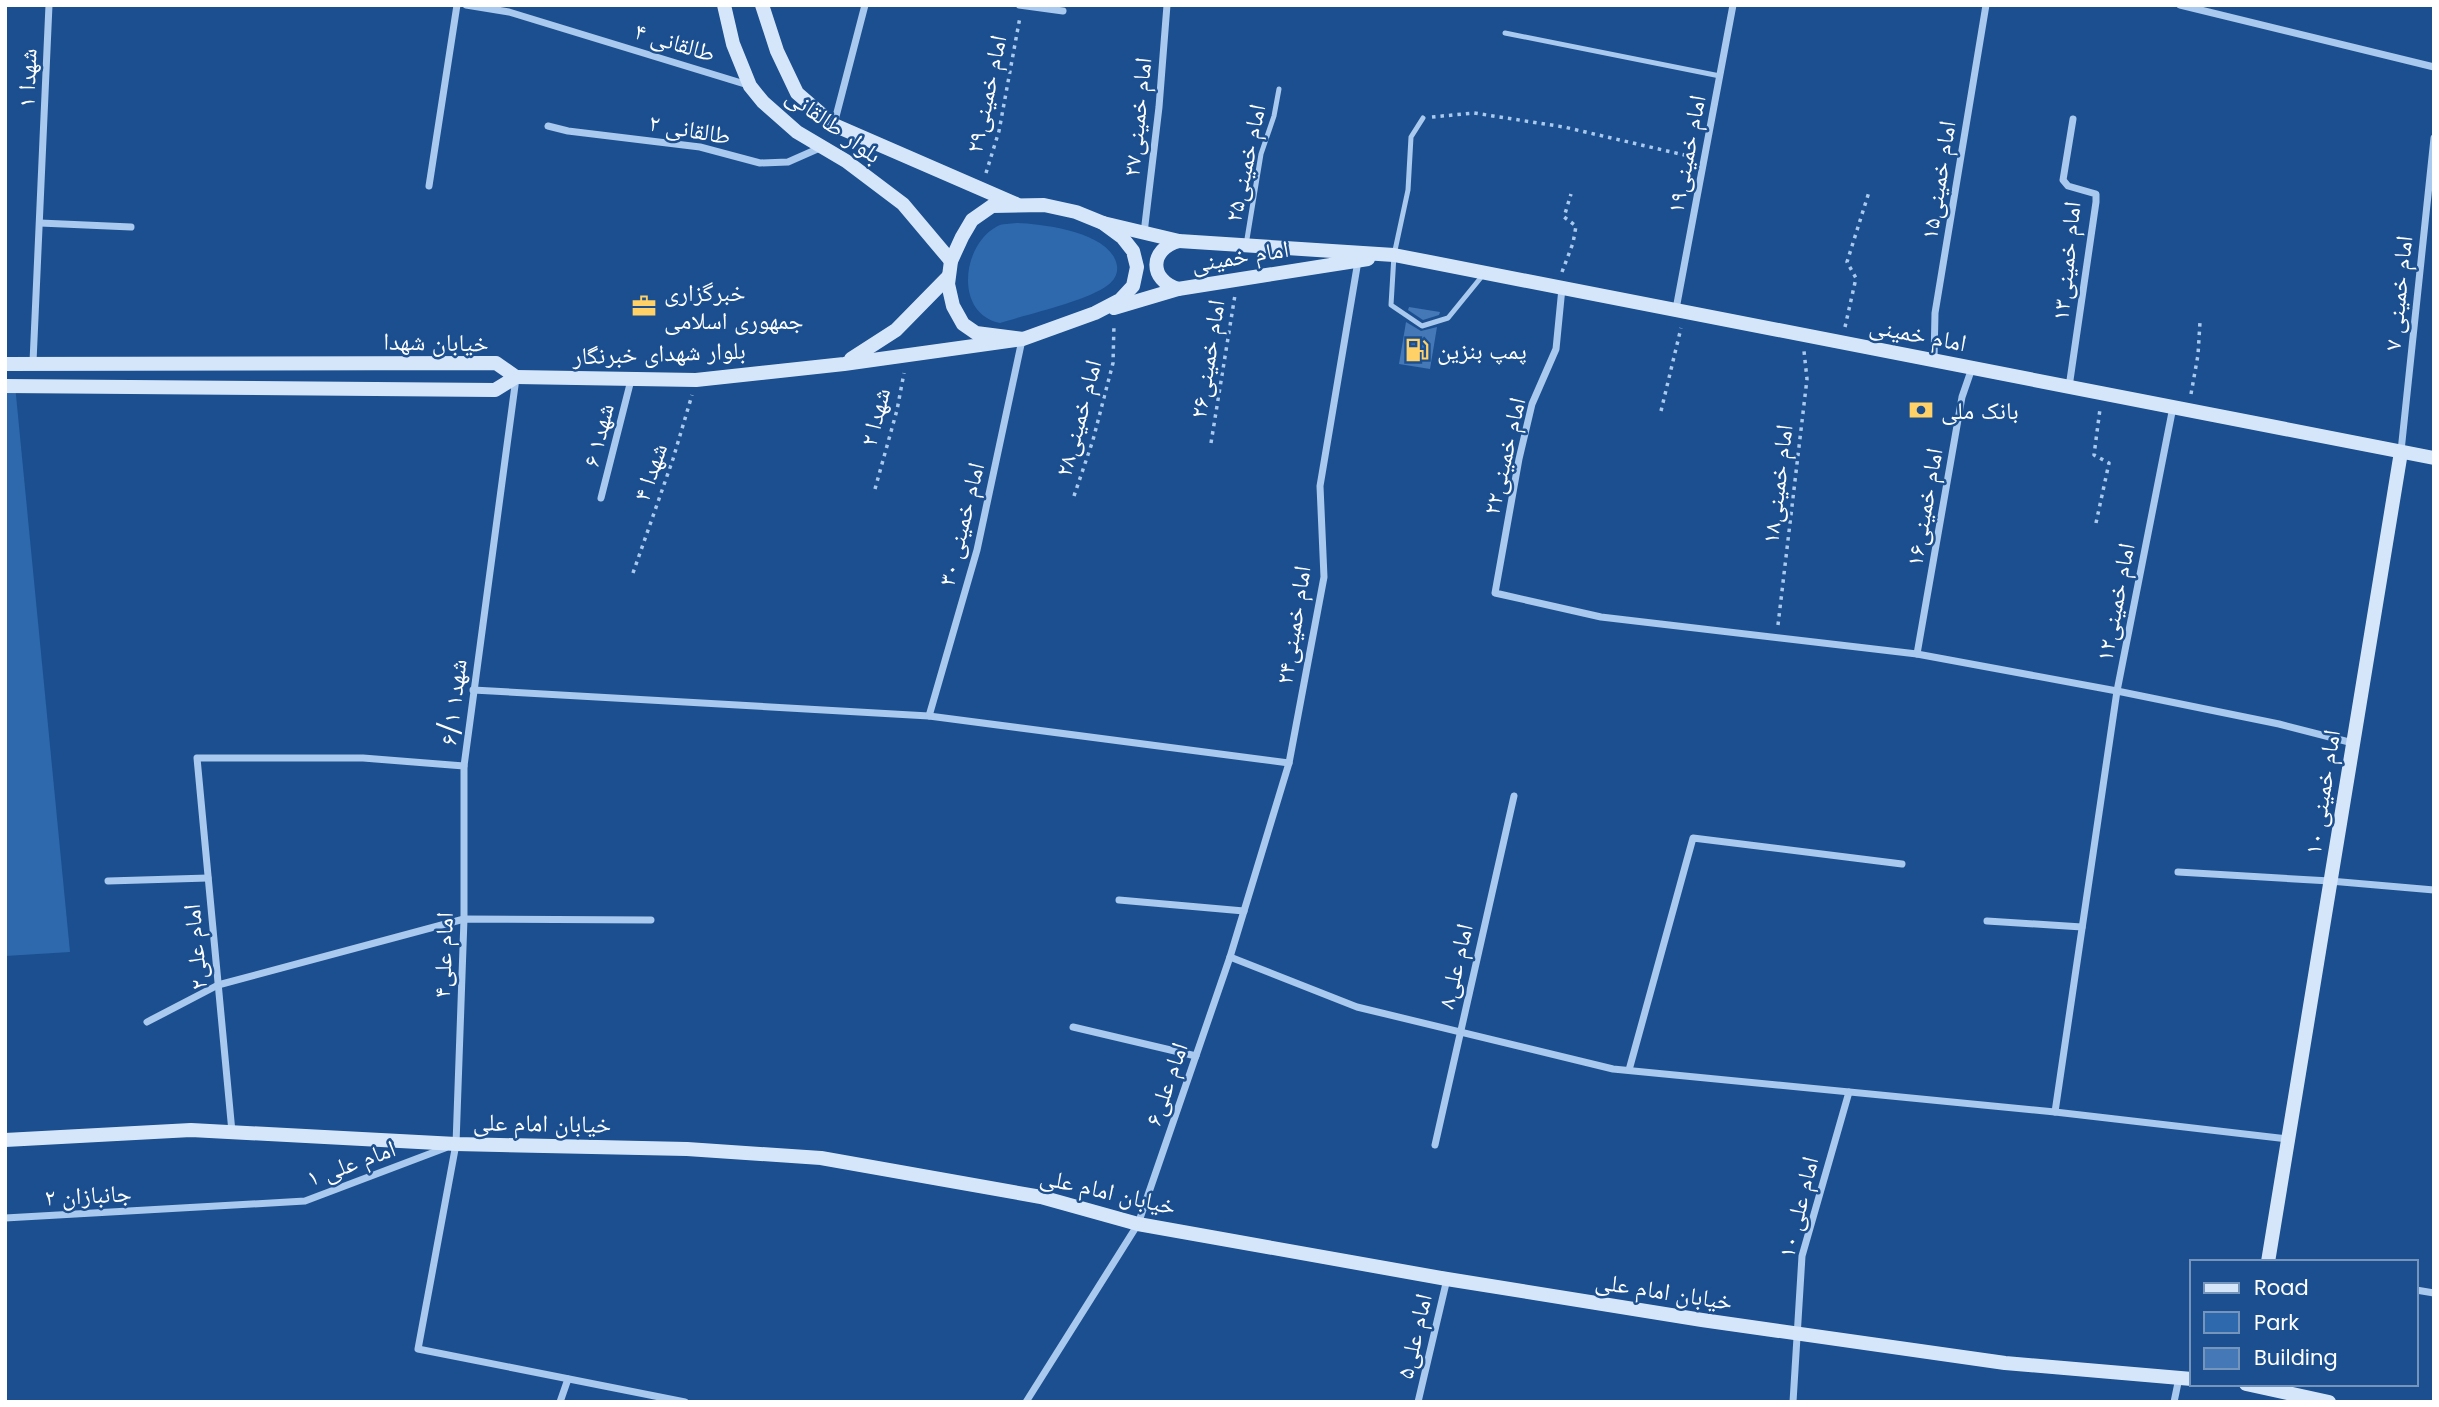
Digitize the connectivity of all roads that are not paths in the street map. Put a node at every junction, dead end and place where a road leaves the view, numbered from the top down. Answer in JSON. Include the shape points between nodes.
{"nodes":[{"id":1,"x":49,"y":5,"type":"edge"},
{"id":2,"x":457,"y":5,"type":"edge"},
{"id":3,"x":466,"y":5,"type":"edge"},
{"id":4,"x":724,"y":5,"type":"edge"},
{"id":5,"x":762,"y":5,"type":"edge"},
{"id":6,"x":865,"y":5,"type":"edge"},
{"id":7,"x":1020,"y":5,"type":"edge"},
{"id":8,"x":1167,"y":5,"type":"edge"},
{"id":9,"x":1733,"y":5,"type":"edge"},
{"id":10,"x":1986,"y":5,"type":"edge"},
{"id":11,"x":2180,"y":5,"type":"edge"},
{"id":12,"x":1063,"y":10,"type":"dead end"},
{"id":13,"x":1505,"y":33,"type":"dead end"},
{"id":14,"x":2434,"y":67,"type":"edge"},
{"id":15,"x":1720,"y":76,"type":"junction"},
{"id":16,"x":750,"y":86,"type":"junction"},
{"id":17,"x":1279,"y":89,"type":"dead end"},
{"id":18,"x":1423,"y":118,"type":"road end"},
{"id":19,"x":2073,"y":118,"type":"dead end"},
{"id":20,"x":834,"y":125,"type":"junction"},
{"id":21,"x":548,"y":126,"type":"dead end"},
{"id":22,"x":2434,"y":138,"type":"edge"},
{"id":23,"x":823,"y":147,"type":"junction"},
{"id":24,"x":2432,"y":164,"type":"edge"},
{"id":25,"x":429,"y":186,"type":"dead end"},
{"id":26,"x":1017,"y":204,"type":"junction"},
{"id":27,"x":40,"y":223,"type":"junction"},
{"id":28,"x":1102,"y":223,"type":"junction"},
{"id":29,"x":131,"y":228,"type":"dead end"},
{"id":30,"x":1144,"y":233,"type":"junction"},
{"id":31,"x":1179,"y":241,"type":"junction"},
{"id":32,"x":1246,"y":245,"type":"junction"},
{"id":33,"x":1394,"y":255,"type":"junction"},
{"id":34,"x":951,"y":261,"type":"junction"},
{"id":35,"x":1358,"y":261,"type":"junction"},
{"id":36,"x":1485,"y":273,"type":"junction"},
{"id":37,"x":948,"y":277,"type":"junction"},
{"id":38,"x":1559,"y":287,"type":"junction"},
{"id":39,"x":1178,"y":289,"type":"junction"},
{"id":40,"x":1680,"y":311,"type":"junction"},
{"id":41,"x":1095,"y":313,"type":"junction"},
{"id":42,"x":1023,"y":338,"type":"junction"},
{"id":43,"x":1934,"y":361,"type":"junction"},
{"id":44,"x":33,"y":362,"type":"junction"},
{"id":45,"x":5,"y":364,"type":"edge"},
{"id":46,"x":324,"y":364,"type":"junction"},
{"id":47,"x":844,"y":364,"type":"junction"},
{"id":48,"x":1972,"y":368,"type":"junction"},
{"id":49,"x":516,"y":377,"type":"junction"},
{"id":50,"x":631,"y":380,"type":"junction"},
{"id":51,"x":5,"y":386,"type":"edge"},
{"id":52,"x":2069,"y":387,"type":"junction"},
{"id":53,"x":323,"y":389,"type":"junction"},
{"id":54,"x":2181,"y":409,"type":"junction"},
{"id":55,"x":2401,"y":452,"type":"junction"},
{"id":56,"x":2434,"y":458,"type":"edge"},
{"id":57,"x":601,"y":498,"type":"dead end"},
{"id":58,"x":1917,"y":654,"type":"junction"},
{"id":59,"x":473,"y":690,"type":"junction"},
{"id":60,"x":2117,"y":691,"type":"junction"},
{"id":61,"x":929,"y":716,"type":"junction"},
{"id":62,"x":2353,"y":743,"type":"junction"},
{"id":63,"x":197,"y":758,"type":"joint"},
{"id":64,"x":1289,"y":763,"type":"junction"},
{"id":65,"x":464,"y":766,"type":"junction"},
{"id":66,"x":1514,"y":796,"type":"dead end"},
{"id":67,"x":1902,"y":864,"type":"dead end"},
{"id":68,"x":2178,"y":872,"type":"dead end"},
{"id":69,"x":208,"y":878,"type":"junction"},
{"id":70,"x":107,"y":881,"type":"dead end"},
{"id":71,"x":2330,"y":881,"type":"junction"},
{"id":72,"x":2434,"y":890,"type":"edge"},
{"id":73,"x":1119,"y":900,"type":"dead end"},
{"id":74,"x":1244,"y":911,"type":"junction"},
{"id":75,"x":464,"y":919,"type":"junction"},
{"id":76,"x":650,"y":920,"type":"dead end"},
{"id":77,"x":1987,"y":921,"type":"dead end"},
{"id":78,"x":2082,"y":927,"type":"junction"},
{"id":79,"x":1230,"y":957,"type":"junction"},
{"id":80,"x":218,"y":985,"type":"junction"},
{"id":81,"x":147,"y":1022,"type":"dead end"},
{"id":82,"x":1073,"y":1027,"type":"dead end"},
{"id":83,"x":1459,"y":1032,"type":"junction"},
{"id":84,"x":1196,"y":1056,"type":"junction"},
{"id":85,"x":1629,"y":1070,"type":"junction"},
{"id":86,"x":1849,"y":1092,"type":"junction"},
{"id":87,"x":2055,"y":1112,"type":"junction"},
{"id":88,"x":232,"y":1132,"type":"junction"},
{"id":89,"x":2288,"y":1139,"type":"junction"},
{"id":90,"x":5,"y":1140,"type":"edge"},
{"id":91,"x":456,"y":1144,"type":"junction"},
{"id":92,"x":1435,"y":1144,"type":"dead end"},
{"id":93,"x":173,"y":1210,"type":"joint"},
{"id":94,"x":5,"y":1218,"type":"edge"},
{"id":95,"x":1138,"y":1224,"type":"junction"},
{"id":96,"x":2271,"y":1260,"type":"edge"},
{"id":97,"x":1447,"y":1279,"type":"junction"},
{"id":98,"x":1797,"y":1334,"type":"junction"},
{"id":99,"x":568,"y":1379,"type":"junction"},
{"id":100,"x":2185,"y":1379,"type":"edge"},
{"id":101,"x":2256,"y":1386,"type":"edge"},
{"id":102,"x":561,"y":1402,"type":"edge"},
{"id":103,"x":685,"y":1402,"type":"edge"},
{"id":104,"x":1026,"y":1402,"type":"edge"},
{"id":105,"x":1418,"y":1402,"type":"edge"},
{"id":106,"x":1793,"y":1402,"type":"edge"},
{"id":107,"x":2174,"y":1402,"type":"edge"},
{"id":108,"x":2329,"y":1402,"type":"edge"}],
"edges":[{"from":1,"to":27,"type":"street","name":"شهدا ۱"},
{"from":2,"to":25,"type":"street"},
{"from":3,"to":16,"type":"street","name":"طالقانی ۴","via":[[509,12]]},
{"from":4,"to":16,"type":"main road","name":"بلوار طالقانی"},
{"from":5,"to":20,"type":"main road","name":"بلوار طالقانی","via":[[797,93]]},
{"from":6,"to":20,"type":"street"},
{"from":7,"to":12,"type":"street"},
{"from":8,"to":30,"type":"street","name":"امام خمینی۲۷"},
{"from":9,"to":15,"type":"street","name":"امام خمینی۱۹"},
{"from":10,"to":43,"type":"street","name":"امام خمینی۱۵","via":[[1935,313]]},
{"from":11,"to":14,"type":"street"},
{"from":13,"to":15,"type":"lane"},
{"from":15,"to":40,"type":"street","name":"امام خمینی۱۹"},
{"from":16,"to":23,"type":"main road","name":"بلوار طالقانی","via":[[797,132]]},
{"from":17,"to":32,"type":"lane","name":"امام خمینی۲۵","via":[[1261,155]]},
{"from":18,"to":33,"type":"lane","via":[[1411,137],[1408,190]]},
{"from":19,"to":52,"type":"street","name":"امام خمینی۱۳","via":[[2063,180],[2068,186],[2096,194],[2096,202]]},
{"from":20,"to":26,"type":"main road","name":"بلوار طالقانی"},
{"from":21,"to":23,"type":"street","name":"طالقانی ۲","via":[[699,147],[760,163],[788,162]]},
{"from":22,"to":24,"type":"street","name":"امام خمینی ۷"},
{"from":23,"to":34,"type":"main road","name":"بلوار طالقانی","via":[[903,204]]},
{"from":24,"to":55,"type":"street","name":"امام خمینی ۷"},
{"from":26,"to":28,"type":"main road","via":[[1044,205]]},
{"from":26,"to":34,"type":"main road","via":[[992,206],[972,220]]},
{"from":27,"to":29,"type":"street"},
{"from":27,"to":44,"type":"street","name":"شهدا ۱"},
{"from":28,"to":30,"type":"main road","name":"امام خمینی"},
{"from":28,"to":41,"type":"main road","via":[[1122,237],[1133,251],[1137,267],[1133,286],[1120,300]]},
{"from":30,"to":31,"type":"main road","name":"امام خمینی"},
{"from":31,"to":32,"type":"main road","name":"امام خمینی"},
{"from":31,"to":39,"type":"main road","via":[[1169,243],[1157,260],[1161,279]]},
{"from":32,"to":33,"type":"main road","name":"امام خمینی"},
{"from":33,"to":35,"type":"main road","name":"امام خمینی"},
{"from":33,"to":36,"type":"main road","name":"امام خمینی"},
{"from":33,"to":36,"type":"lane","via":[[1391,305],[1422,326],[1448,318]]},
{"from":34,"to":37,"type":"main road"},
{"from":35,"to":39,"type":"main road","name":"امام خمینی"},
{"from":35,"to":64,"type":"street","name":"امام خمینی۲۴","via":[[1320,486],[1324,577]]},
{"from":36,"to":38,"type":"main road","name":"امام خمینی"},
{"from":37,"to":42,"type":"main road","via":[[953,306],[963,324],[976,333]]},
{"from":37,"to":47,"type":"main road","name":"بلوار شهدای خبرنگار","via":[[896,330]]},
{"from":38,"to":40,"type":"main road","name":"امام خمینی"},
{"from":38,"to":58,"type":"street","name":"امام خمینی۲۲","via":[[1556,349],[1532,404],[1518,459],[1495,593],[1601,617]]},
{"from":39,"to":41,"type":"main road","name":"امام خمینی"},
{"from":40,"to":43,"type":"main road","name":"امام خمینی"},
{"from":41,"to":42,"type":"main road"},
{"from":42,"to":47,"type":"main road","name":"بلوار شهدای خبرنگار"},
{"from":42,"to":61,"type":"street","name":"امام خمینی ۳۰","via":[[977,550]]},
{"from":43,"to":48,"type":"main road","name":"امام خمینی"},
{"from":44,"to":45,"type":"main road","name":"خیابان شهدا"},
{"from":44,"to":46,"type":"main road","name":"خیابان شهدا"},
{"from":46,"to":49,"type":"main road","name":"خیابان شهدا","via":[[496,363]]},
{"from":46,"to":53,"type":"main road"},
{"from":47,"to":50,"type":"main road","name":"بلوار شهدای خبرنگار","via":[[696,380]]},
{"from":48,"to":52,"type":"main road","name":"امام خمینی"},
{"from":48,"to":58,"type":"street","name":"امام خمینی۱۶","via":[[1962,397]]},
{"from":49,"to":50,"type":"main road","name":"بلوار شهدای خبرنگار"},
{"from":49,"to":53,"type":"main road","name":"خیابان شهدا","via":[[495,390]]},
{"from":49,"to":59,"type":"street","name":"شهد۱ ۶/۱"},
{"from":50,"to":57,"type":"street","name":"شهد۱ ۶"},
{"from":51,"to":53,"type":"main road","name":"خیابان شهدا"},
{"from":52,"to":54,"type":"main road","name":"امام خمینی"},
{"from":54,"to":55,"type":"main road","name":"امام خمینی"},
{"from":54,"to":60,"type":"street","name":"امام خمینی۱۲"},
{"from":55,"to":56,"type":"main road","name":"امام خمینی"},
{"from":55,"to":62,"type":"main road","name":"امام خمینی ۱۰"},
{"from":58,"to":60,"type":"street"},
{"from":59,"to":61,"type":"street"},
{"from":59,"to":65,"type":"street","name":"شهد۱ ۶/۱"},
{"from":60,"to":62,"type":"street","name":"امام خمینی۱۲"},
{"from":60,"to":78,"type":"street"},
{"from":61,"to":64,"type":"street"},
{"from":62,"to":71,"type":"main road","name":"امام خمینی ۱۰"},
{"from":63,"to":65,"type":"street","name":"شهد۱ ۶/۱","via":[[363,758]]},
{"from":63,"to":69,"type":"street","name":"امام علی۲"},
{"from":64,"to":74,"type":"street","name":"امام خمینی۲۴"},
{"from":65,"to":75,"type":"street","name":"امام علی۴"},
{"from":66,"to":83,"type":"street","name":"امام علی۸"},
{"from":67,"to":85,"type":"street","via":[[1693,838]]},
{"from":68,"to":71,"type":"street"},
{"from":69,"to":70,"type":"street"},
{"from":69,"to":80,"type":"street","name":"امام علی۲"},
{"from":71,"to":72,"type":"street"},
{"from":71,"to":89,"type":"main road","name":"امام خمینی ۱۰"},
{"from":73,"to":74,"type":"street"},
{"from":74,"to":79,"type":"street","name":"امام خمینی۲۴"},
{"from":75,"to":76,"type":"street"},
{"from":75,"to":80,"type":"street"},
{"from":75,"to":91,"type":"street","name":"امام علی۴"},
{"from":77,"to":78,"type":"street"},
{"from":78,"to":87,"type":"street"},
{"from":79,"to":83,"type":"street","via":[[1357,1007]]},
{"from":79,"to":84,"type":"street","name":"امام علی۶"},
{"from":80,"to":81,"type":"street"},
{"from":80,"to":88,"type":"street","name":"امام علی۲"},
{"from":82,"to":84,"type":"street"},
{"from":83,"to":85,"type":"street"},
{"from":83,"to":92,"type":"street","name":"امام علی۸"},
{"from":84,"to":95,"type":"street","name":"امام علی۶"},
{"from":85,"to":86,"type":"street"},
{"from":86,"to":87,"type":"street"},
{"from":86,"to":98,"type":"street","name":"امام علی ۱۰","via":[[1802,1256]]},
{"from":87,"to":89,"type":"street"},
{"from":88,"to":90,"type":"main road","name":"خیابان امام علی"},
{"from":88,"to":91,"type":"main road","name":"خیابان امام علی"},
{"from":89,"to":96,"type":"main road","name":"امام خمینی ۱۰"},
{"from":91,"to":93,"type":"street","name":"امام علی ۱","via":[[305,1201]]},
{"from":91,"to":95,"type":"main road","name":"خیابان امام علی","via":[[687,1149],[821,1158],[1041,1197]]},
{"from":91,"to":99,"type":"street","name":"امام علی۴","via":[[418,1349]]},
{"from":93,"to":94,"type":"street","name":"جانبازان ۲"},
{"from":95,"to":97,"type":"main road","name":"خیابان امام علی"},
{"from":95,"to":104,"type":"street","name":"امام علی۶"},
{"from":97,"to":98,"type":"main road","name":"خیابان امام علی"},
{"from":97,"to":105,"type":"street","name":"امام علی۵"},
{"from":98,"to":100,"type":"main road","name":"خیابان امام علی","via":[[2006,1363]]},
{"from":98,"to":106,"type":"street","name":"امام علی ۱۰"},
{"from":99,"to":102,"type":"street"},
{"from":99,"to":103,"type":"street"},
{"from":100,"to":107,"type":"street"},
{"from":101,"to":108,"type":"main road"}]}
